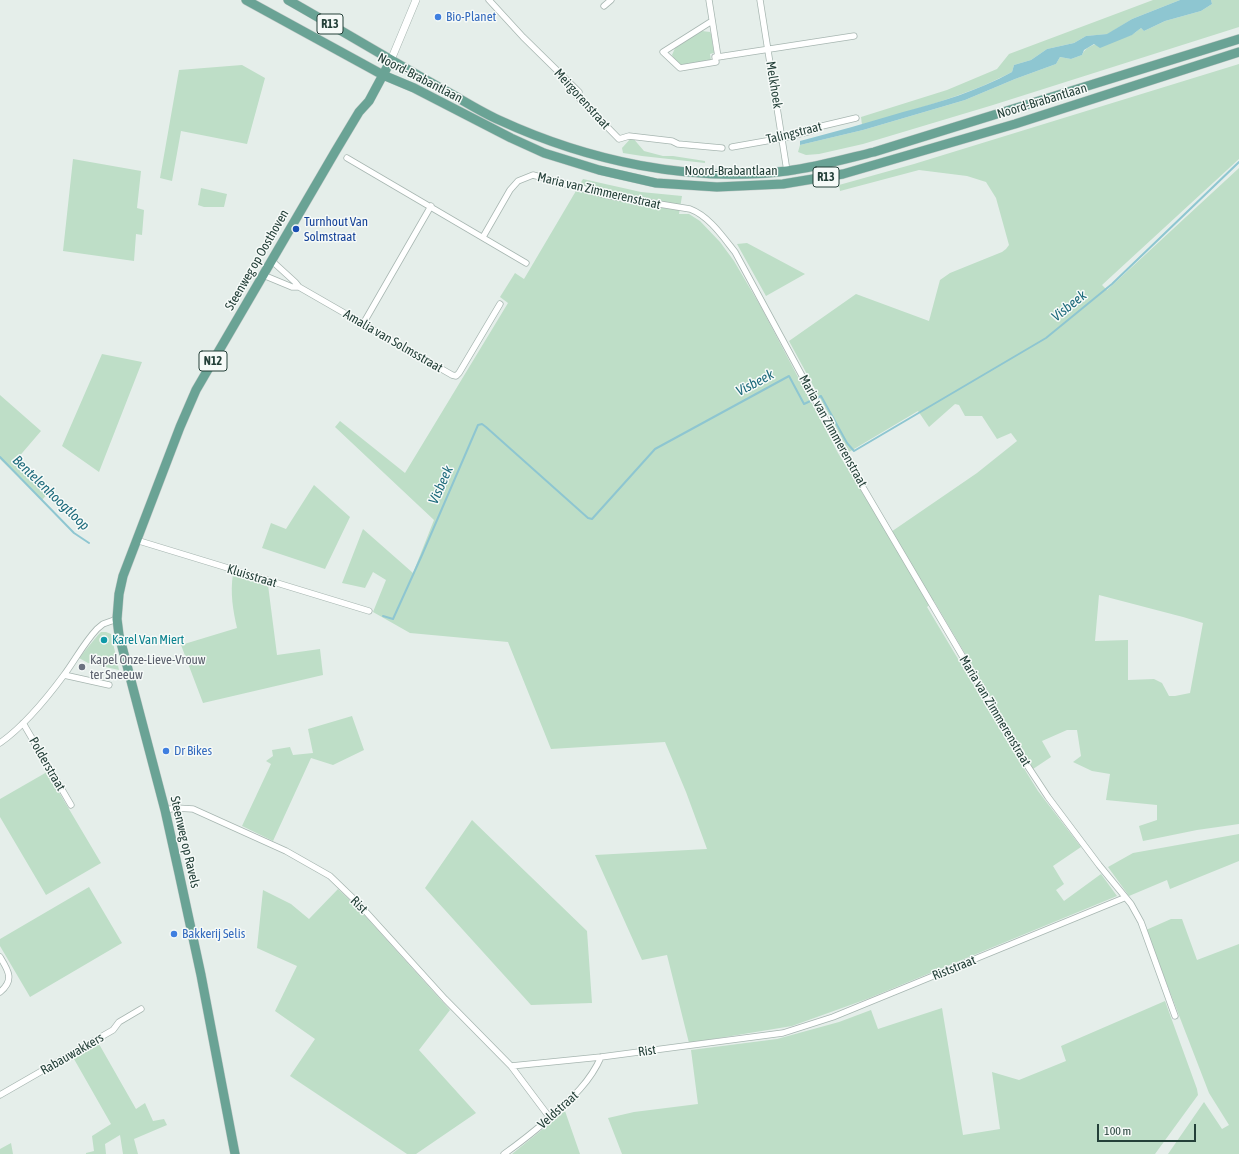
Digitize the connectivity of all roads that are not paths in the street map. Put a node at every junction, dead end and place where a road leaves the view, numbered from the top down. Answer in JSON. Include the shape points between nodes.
{"nodes":[{"id":1,"x":246,"y":0,"type":"edge"},
{"id":2,"x":288,"y":0,"type":"edge"},
{"id":3,"x":416,"y":0,"type":"edge"},
{"id":4,"x":489,"y":0,"type":"edge"},
{"id":5,"x":611,"y":0,"type":"edge"},
{"id":6,"x":709,"y":0,"type":"edge"},
{"id":7,"x":760,"y":0,"type":"edge"},
{"id":8,"x":604,"y":6,"type":"dead end"},
{"id":9,"x":712,"y":21,"type":"junction"},
{"id":10,"x":854,"y":36,"type":"dead end"},
{"id":11,"x":1238,"y":39,"type":"edge"},
{"id":12,"x":768,"y":48,"type":"junction"},
{"id":13,"x":1239,"y":52,"type":"edge"},
{"id":14,"x":718,"y":57,"type":"junction"},
{"id":15,"x":391,"y":60,"type":"junction"},
{"id":16,"x":383,"y":75,"type":"junction"},
{"id":17,"x":856,"y":118,"type":"dead end"},
{"id":18,"x":783,"y":138,"type":"junction"},
{"id":19,"x":732,"y":147,"type":"dead end"},
{"id":20,"x":722,"y":148,"type":"dead end"},
{"id":21,"x":347,"y":158,"type":"dead end"},
{"id":22,"x":787,"y":171,"type":"junction"},
{"id":23,"x":431,"y":206,"type":"junction"},
{"id":24,"x":483,"y":237,"type":"junction"},
{"id":25,"x":272,"y":261,"type":"junction"},
{"id":26,"x":526,"y":263,"type":"dead end"},
{"id":27,"x":263,"y":275,"type":"junction"},
{"id":28,"x":299,"y":287,"type":"junction"},
{"id":29,"x":500,"y":304,"type":"dead end"},
{"id":30,"x":363,"y":324,"type":"junction"},
{"id":31,"x":136,"y":540,"type":"junction"},
{"id":32,"x":370,"y":611,"type":"dead end"},
{"id":33,"x":117,"y":619,"type":"junction"},
{"id":34,"x":64,"y":675,"type":"junction"},
{"id":35,"x":109,"y":685,"type":"dead end"},
{"id":36,"x":23,"y":723,"type":"junction"},
{"id":37,"x":0,"y":742,"type":"edge"},
{"id":38,"x":71,"y":805,"type":"dead end"},
{"id":39,"x":164,"y":810,"type":"junction"},
{"id":40,"x":1124,"y":898,"type":"junction"},
{"id":41,"x":0,"y":957,"type":"edge"},
{"id":42,"x":0,"y":992,"type":"edge"},
{"id":43,"x":140,"y":1009,"type":"dead end"},
{"id":44,"x":1176,"y":1016,"type":"dead end"},
{"id":45,"x":783,"y":1033,"type":"joint"},
{"id":46,"x":601,"y":1057,"type":"junction"},
{"id":47,"x":511,"y":1066,"type":"junction"},
{"id":48,"x":0,"y":1095,"type":"edge"},
{"id":49,"x":550,"y":1118,"type":"junction"},
{"id":50,"x":234,"y":1154,"type":"edge"},
{"id":51,"x":504,"y":1154,"type":"edge"}],
"edges":[{"from":1,"to":16,"type":"main road","name":"Noord-Brabantlaan","number":"R13"},
{"from":2,"to":15,"type":"main road","name":"Noord-Brabantlaan","number":"R13"},
{"from":3,"to":15,"type":"street","name":"Steenweg op Oosthoven"},
{"from":4,"to":20,"type":"street","name":"Meirgorenstraat","via":[[579,92],[576,95],[619,140],[629,136]]},
{"from":5,"to":8,"type":"street"},
{"from":6,"to":9,"type":"street"},
{"from":7,"to":12,"type":"street","name":"Melkhoek"},
{"from":9,"to":14,"type":"street"},
{"from":9,"to":14,"type":"street","via":[[663,52],[680,68],[716,62],[715,57]]},
{"from":10,"to":12,"type":"street"},
{"from":11,"to":22,"type":"main road","name":"Noord-Brabantlaan","number":"R13","via":[[874,152]]},
{"from":12,"to":14,"type":"street"},
{"from":12,"to":18,"type":"street","name":"Melkhoek"},
{"from":13,"to":16,"type":"main road","name":"Noord-Brabantlaan","number":"R13","via":[[1015,124],[843,174],[782,184],[717,187],[656,183],[544,154]]},
{"from":15,"to":16,"type":"main road","name":"Steenweg op Oosthoven","number":"N12"},
{"from":15,"to":22,"type":"main road","name":"Noord-Brabantlaan","number":"R13","via":[[497,120],[539,138],[621,162],[657,169],[714,174]]},
{"from":16,"to":25,"type":"main road","name":"Steenweg op Oosthoven","number":"N12","via":[[370,101],[359,112]]},
{"from":17,"to":18,"type":"street","name":"Talingstraat"},
{"from":18,"to":19,"type":"street","name":"Talingstraat"},
{"from":18,"to":22,"type":"street","name":"Melkhoek"},
{"from":21,"to":23,"type":"street"},
{"from":23,"to":24,"type":"street"},
{"from":23,"to":30,"type":"street"},
{"from":24,"to":26,"type":"street"},
{"from":24,"to":40,"type":"street","name":"Maria van Zimmerenstraat","via":[[510,190],[518,181],[533,175],[610,196],[690,209],[698,212],[716,230],[746,270],[858,479],[1023,759],[1048,797]]},
{"from":25,"to":27,"type":"main road","name":"Steenweg op Oosthoven","number":"N12"},
{"from":25,"to":28,"type":"street","name":"Amalia van Solmsstraat"},
{"from":27,"to":28,"type":"street","name":"Amalia van Solmsstraat","via":[[292,287]]},
{"from":27,"to":31,"type":"main road","name":"Steenweg op Oosthoven","number":"N12","via":[[196,390]]},
{"from":28,"to":30,"type":"street","name":"Amalia van Solmsstraat"},
{"from":29,"to":30,"type":"street","name":"Amalia van Solmsstraat","via":[[456,376]]},
{"from":31,"to":32,"type":"street","name":"Kluisstraat"},
{"from":31,"to":33,"type":"main road","name":"Steenweg op Ravels","number":"N12","via":[[120,587]]},
{"from":33,"to":34,"type":"street","name":"Polderstraat","via":[[103,624],[92,634]]},
{"from":33,"to":39,"type":"main road","name":"Steenweg op Ravels","number":"N12","via":[[130,681]]},
{"from":34,"to":35,"type":"street"},
{"from":34,"to":36,"type":"street","name":"Polderstraat"},
{"from":36,"to":37,"type":"street","name":"Polderstraat"},
{"from":36,"to":38,"type":"street","name":"Polderstraat"},
{"from":39,"to":47,"type":"street","name":"Rist","via":[[193,809],[286,851],[330,876]]},
{"from":39,"to":50,"type":"main road","name":"Steenweg op Ravels","number":"N12","via":[[198,961]]},
{"from":40,"to":44,"type":"street","via":[[1131,904],[1140,922]]},
{"from":40,"to":45,"type":"street","name":"Riststraat","via":[[833,1017]]},
{"from":41,"to":42,"type":"street","via":[[9,976],[6,987]]},
{"from":43,"to":48,"type":"street","name":"Rabauwakkers","via":[[119,1022],[113,1030]]},
{"from":45,"to":46,"type":"street","name":"Rist"},
{"from":46,"to":47,"type":"street","name":"Rist"},
{"from":46,"to":49,"type":"street","name":"Veldstraat","via":[[592,1076],[577,1094]]},
{"from":47,"to":49,"type":"street","name":"Rist"},
{"from":49,"to":51,"type":"street","name":"Veldstraat"}]}
